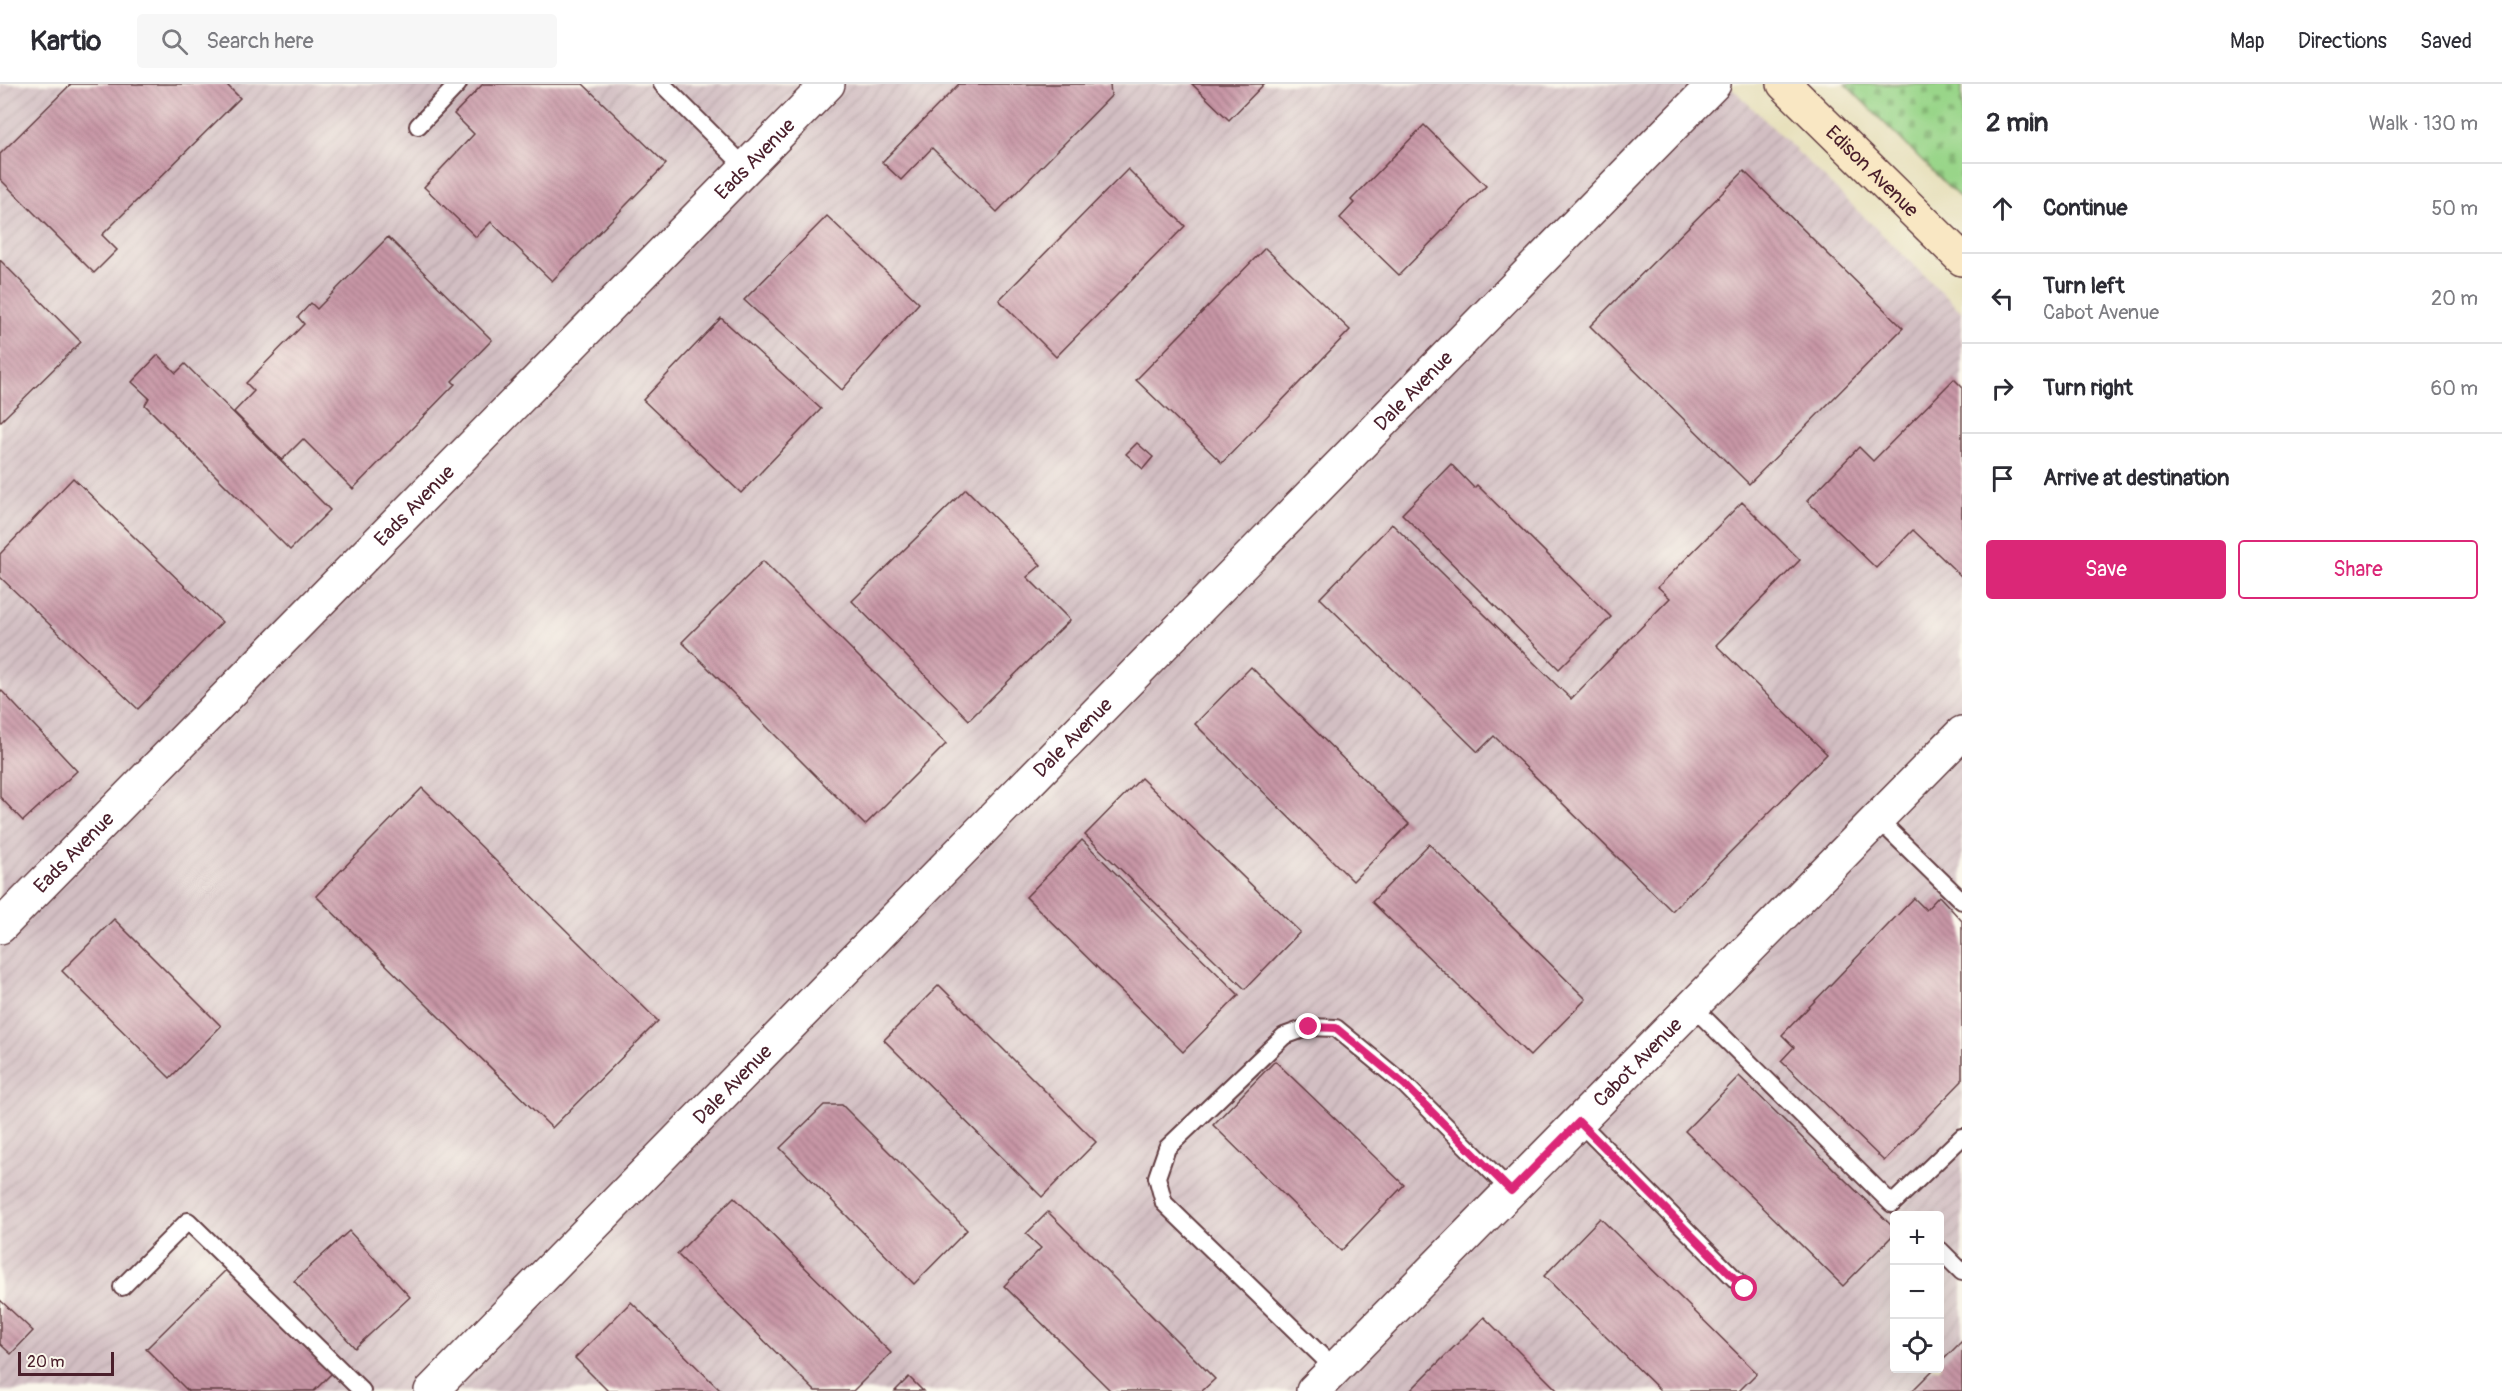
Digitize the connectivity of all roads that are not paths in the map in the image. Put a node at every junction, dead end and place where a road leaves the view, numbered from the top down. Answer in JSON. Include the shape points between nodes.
{"nodes":[{"id":1,"x":458,"y":84,"type":"edge"},
{"id":2,"x":662,"y":84,"type":"edge"},
{"id":3,"x":828,"y":84,"type":"edge"},
{"id":4,"x":1714,"y":84,"type":"edge"},
{"id":5,"x":1784,"y":84,"type":"edge"},
{"id":6,"x":418,"y":126,"type":"dead end"},
{"id":7,"x":746,"y":168,"type":"junction"},
{"id":8,"x":1962,"y":259,"type":"edge"},
{"id":9,"x":1962,"y":733,"type":"edge"},
{"id":10,"x":1877,"y":818,"type":"junction"},
{"id":11,"x":1962,"y":901,"type":"edge"},
{"id":12,"x":0,"y":927,"type":"edge"},
{"id":13,"x":1692,"y":1007,"type":"junction"},
{"id":14,"x":1579,"y":1122,"type":"junction"},
{"id":15,"x":1962,"y":1137,"type":"edge"},
{"id":16,"x":1511,"y":1191,"type":"junction"},
{"id":17,"x":1898,"y":1210,"type":"edge"},
{"id":18,"x":1944,"y":1254,"type":"edge"},
{"id":19,"x":1962,"y":1272,"type":"edge"},
{"id":20,"x":123,"y":1287,"type":"dead end"},
{"id":21,"x":1745,"y":1289,"type":"dead end"},
{"id":22,"x":1324,"y":1380,"type":"edge"},
{"id":23,"x":362,"y":1391,"type":"edge"},
{"id":24,"x":431,"y":1391,"type":"edge"}],
"edges":[{"from":1,"to":6,"type":"lane"},
{"from":2,"to":7,"type":"lane"},
{"from":3,"to":7,"type":"street","name":"Eads Avenue"},
{"from":4,"to":24,"type":"street","name":"Dale Avenue"},
{"from":5,"to":8,"type":"street","name":"Edison Avenue"},
{"from":7,"to":12,"type":"street","name":"Eads Avenue"},
{"from":9,"to":10,"type":"street","name":"Cabot Avenue"},
{"from":10,"to":11,"type":"lane"},
{"from":10,"to":13,"type":"street","name":"Cabot Avenue"},
{"from":13,"to":14,"type":"street","name":"Cabot Avenue"},
{"from":13,"to":17,"type":"lane"},
{"from":14,"to":16,"type":"street","name":"Cabot Avenue"},
{"from":14,"to":21,"type":"lane"},
{"from":15,"to":17,"type":"lane"},
{"from":16,"to":22,"type":"street","name":"Cabot Avenue"},
{"from":16,"to":22,"type":"lane","via":[[1405,1085],[1336,1028],[1309,1027],[1284,1036],[1167,1148],[1157,1177],[1164,1203]]},
{"from":18,"to":19,"type":"lane"},
{"from":20,"to":23,"type":"lane","via":[[189,1221]]}]}
